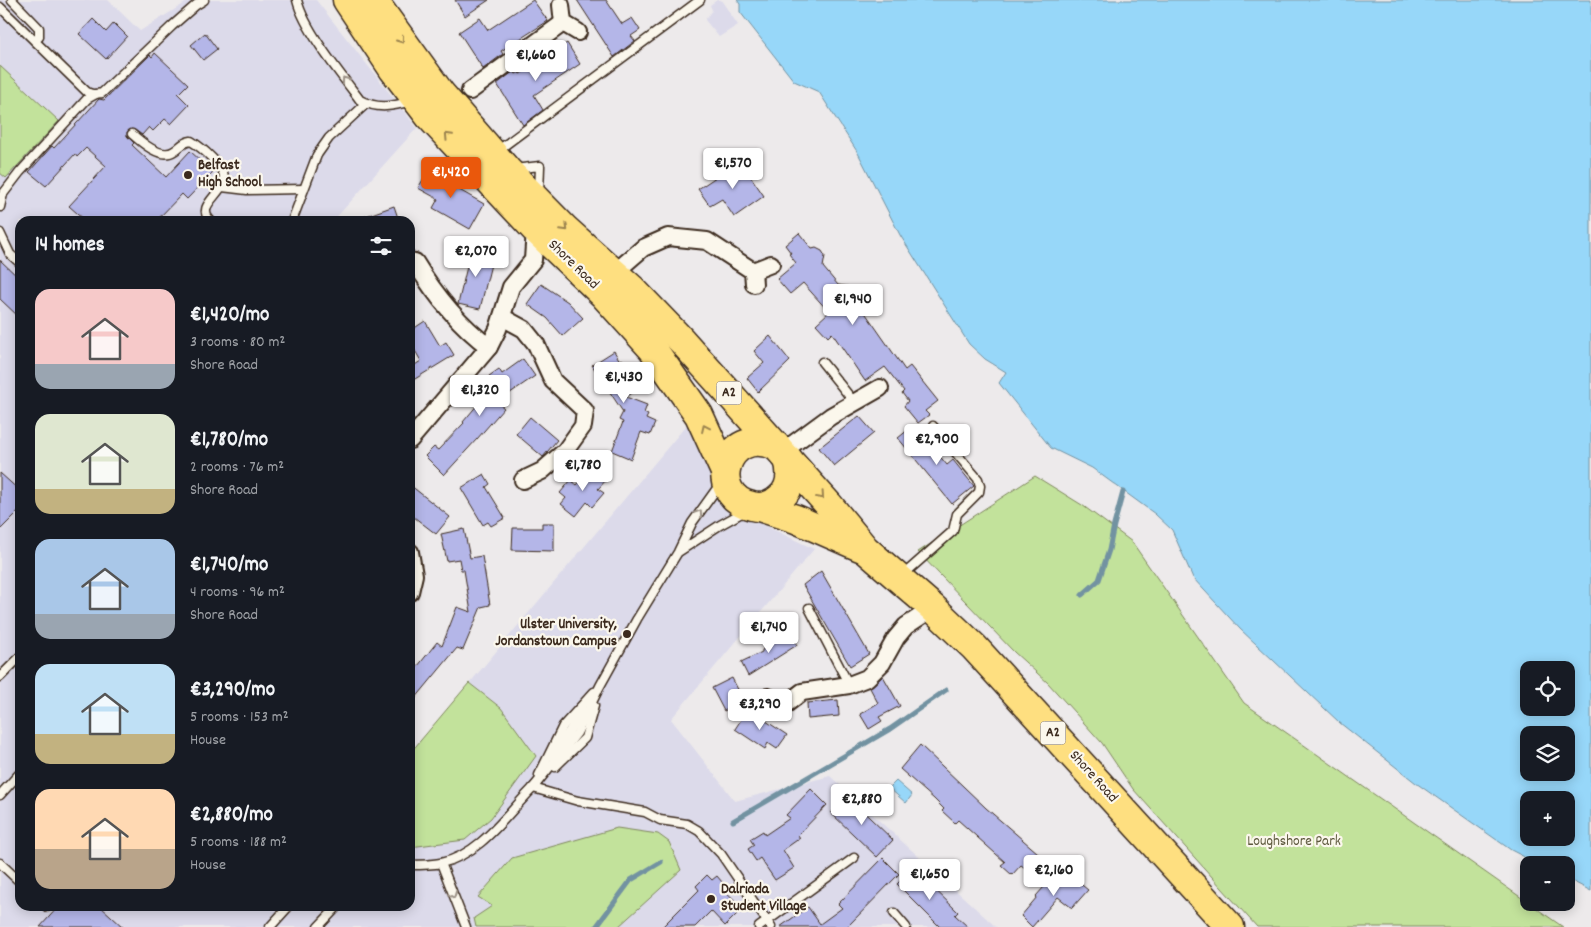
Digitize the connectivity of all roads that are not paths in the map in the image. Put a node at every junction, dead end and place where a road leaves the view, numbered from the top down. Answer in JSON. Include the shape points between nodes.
{"nodes":[{"id":1,"x":12,"y":0,"type":"edge"},
{"id":2,"x":204,"y":0,"type":"edge"},
{"id":3,"x":297,"y":0,"type":"edge"},
{"id":4,"x":347,"y":0,"type":"edge"},
{"id":5,"x":373,"y":0,"type":"edge"},
{"id":6,"x":700,"y":0,"type":"edge"},
{"id":7,"x":562,"y":5,"type":"dead end"},
{"id":8,"x":0,"y":7,"type":"edge"},
{"id":9,"x":563,"y":23,"type":"junction"},
{"id":10,"x":578,"y":32,"type":"dead end"},
{"id":11,"x":35,"y":42,"type":"junction"},
{"id":12,"x":470,"y":91,"type":"junction"},
{"id":13,"x":96,"y":94,"type":"junction"},
{"id":14,"x":429,"y":97,"type":"junction"},
{"id":15,"x":367,"y":103,"type":"junction"},
{"id":16,"x":464,"y":121,"type":"junction"},
{"id":17,"x":132,"y":134,"type":"dead end"},
{"id":18,"x":500,"y":162,"type":"junction"},
{"id":19,"x":222,"y":187,"type":"junction"},
{"id":20,"x":304,"y":189,"type":"junction"},
{"id":21,"x":2,"y":193,"type":"edge"},
{"id":22,"x":0,"y":207,"type":"edge"},
{"id":23,"x":207,"y":216,"type":"edge"},
{"id":24,"x":294,"y":216,"type":"edge"},
{"id":25,"x":535,"y":229,"type":"junction"},
{"id":26,"x":0,"y":233,"type":"edge"},
{"id":27,"x":15,"y":258,"type":"edge"},
{"id":28,"x":566,"y":258,"type":"junction"},
{"id":29,"x":533,"y":260,"type":"junction"},
{"id":30,"x":415,"y":262,"type":"edge"},
{"id":31,"x":771,"y":264,"type":"dead end"},
{"id":32,"x":613,"y":274,"type":"junction"},
{"id":33,"x":502,"y":317,"type":"junction"},
{"id":34,"x":489,"y":347,"type":"junction"},
{"id":35,"x":822,"y":362,"type":"dead end"},
{"id":36,"x":880,"y":388,"type":"dead end"},
{"id":37,"x":854,"y":402,"type":"junction"},
{"id":38,"x":933,"y":426,"type":"dead end"},
{"id":39,"x":415,"y":434,"type":"edge"},
{"id":40,"x":782,"y":452,"type":"junction"},
{"id":41,"x":725,"y":475,"type":"junction"},
{"id":42,"x":523,"y":480,"type":"dead end"},
{"id":43,"x":756,"y":507,"type":"junction"},
{"id":44,"x":865,"y":549,"type":"junction"},
{"id":45,"x":678,"y":552,"type":"junction"},
{"id":46,"x":906,"y":584,"type":"junction"},
{"id":47,"x":808,"y":608,"type":"dead end"},
{"id":48,"x":933,"y":608,"type":"junction"},
{"id":49,"x":906,"y":626,"type":"junction"},
{"id":50,"x":15,"y":662,"type":"edge"},
{"id":51,"x":0,"y":664,"type":"edge"},
{"id":52,"x":7,"y":670,"type":"junction"},
{"id":53,"x":0,"y":677,"type":"edge"},
{"id":54,"x":849,"y":684,"type":"junction"},
{"id":55,"x":600,"y":686,"type":"junction"},
{"id":56,"x":768,"y":697,"type":"dead end"},
{"id":57,"x":15,"y":779,"type":"edge"},
{"id":58,"x":533,"y":788,"type":"junction"},
{"id":59,"x":0,"y":796,"type":"edge"},
{"id":60,"x":854,"y":858,"type":"dead end"},
{"id":61,"x":0,"y":863,"type":"edge"},
{"id":62,"x":441,"y":863,"type":"junction"},
{"id":63,"x":415,"y":865,"type":"edge"},
{"id":64,"x":15,"y":877,"type":"edge"},
{"id":65,"x":284,"y":911,"type":"edge"},
{"id":66,"x":333,"y":911,"type":"edge"},
{"id":67,"x":894,"y":913,"type":"dead end"},
{"id":68,"x":769,"y":924,"type":"edge"},
{"id":69,"x":270,"y":927,"type":"edge"},
{"id":70,"x":318,"y":927,"type":"edge"},
{"id":71,"x":466,"y":927,"type":"edge"},
{"id":72,"x":759,"y":927,"type":"edge"},
{"id":73,"x":906,"y":927,"type":"edge"},
{"id":74,"x":1230,"y":927,"type":"edge"}],
"edges":[{"from":1,"to":11,"type":"lane","via":[[39,28]]},
{"from":2,"to":13,"type":"lane","via":[[102,93]]},
{"from":15,"to":3,"type":"lane","one_way":true,"via":[[360,100],[316,38],[299,10]]},
{"from":4,"to":14,"type":"highway","name":"Shore Road","number":"A2","via":[[393,68]]},
{"from":5,"to":14,"type":"highway","name":"Shore Road","number":"A2","one_way":true},
{"from":6,"to":18,"type":"lane"},
{"from":7,"to":9,"type":"street"},
{"from":8,"to":11,"type":"lane"},
{"from":9,"to":10,"type":"street"},
{"from":9,"to":12,"type":"street"},
{"from":11,"to":13,"type":"lane","via":[[86,92]]},
{"from":12,"to":14,"type":"street"},
{"from":12,"to":16,"type":"street"},
{"from":13,"to":21,"type":"lane","via":[[87,99]]},
{"from":14,"to":15,"type":"lane","via":[[389,107]]},
{"from":14,"to":16,"type":"highway","name":"Shore Road","number":"A2"},
{"from":25,"to":14,"type":"highway","name":"Shore Road","number":"A2","one_way":true,"via":[[444,132]]},
{"from":15,"to":20,"type":"lane","via":[[329,138],[317,156]]},
{"from":16,"to":18,"type":"highway","name":"Shore Road","number":"A2"},
{"from":17,"to":19,"type":"lane","via":[[148,148],[166,153],[174,152],[181,144],[191,141],[221,168],[224,175]]},
{"from":18,"to":32,"type":"highway","name":"Shore Road","number":"A2","one_way":true},
{"from":19,"to":20,"type":"lane"},
{"from":19,"to":23,"type":"lane","via":[[206,206]]},
{"from":20,"to":24,"type":"lane"},
{"from":21,"to":22,"type":"lane"},
{"from":25,"to":28,"type":"highway","name":"Shore Road","number":"A2"},
{"from":25,"to":29,"type":"street"},
{"from":26,"to":27,"type":"lane"},
{"from":28,"to":29,"type":"street"},
{"from":41,"to":28,"type":"highway","name":"Shore Road","number":"A2","one_way":true,"via":[[699,415],[652,348]]},
{"from":29,"to":33,"type":"street","via":[[511,287]]},
{"from":30,"to":34,"type":"street","via":[[448,309],[471,334]]},
{"from":31,"to":32,"type":"street","via":[[754,278],[706,241],[668,236],[642,248]]},
{"from":32,"to":40,"type":"highway","name":"Shore Road","number":"A2","via":[[632,289]]},
{"from":33,"to":34,"type":"street"},
{"from":33,"to":42,"type":"street","via":[[524,329],[536,344],[553,381],[585,411],[583,426],[565,451],[542,471]]},
{"from":34,"to":39,"type":"street"},
{"from":35,"to":37,"type":"lane"},
{"from":36,"to":37,"type":"street"},
{"from":37,"to":40,"type":"street"},
{"from":38,"to":46,"type":"lane","via":[[978,479],[979,492],[957,514],[953,531]]},
{"from":40,"to":41,"type":"highway","via":[[766,442],[748,442],[739,447],[727,462]]},
{"from":40,"to":43,"type":"highway","via":[[791,468],[791,478],[784,495],[768,506]]},
{"from":40,"to":44,"type":"highway","name":"Shore Road","number":"A2","one_way":true},
{"from":41,"to":43,"type":"highway","number":"A2","via":[[727,486],[738,500]]},
{"from":45,"to":41,"type":"lane","one_way":true,"via":[[692,523]]},
{"from":43,"to":44,"type":"highway","name":"Shore Road","number":"A2","via":[[796,519]]},
{"from":43,"to":45,"type":"lane"},
{"from":44,"to":46,"type":"highway","name":"Shore Road","number":"A2"},
{"from":45,"to":55,"type":"lane"},
{"from":46,"to":48,"type":"highway","name":"Shore Road","number":"A2"},
{"from":46,"to":49,"type":"street"},
{"from":47,"to":54,"type":"lane"},
{"from":48,"to":49,"type":"street"},
{"from":48,"to":74,"type":"highway","name":"Shore Road","number":"A2","via":[[974,647]]},
{"from":49,"to":54,"type":"street","via":[[882,664],[867,678]]},
{"from":50,"to":52,"type":"lane"},
{"from":51,"to":52,"type":"lane"},
{"from":52,"to":53,"type":"lane"},
{"from":54,"to":56,"type":"street","via":[[802,692],[785,705]]},
{"from":55,"to":58,"type":"lane","via":[[577,733]]},
{"from":55,"to":58,"type":"lane","via":[[563,726]]},
{"from":57,"to":59,"type":"lane"},
{"from":58,"to":62,"type":"lane","via":[[479,844],[463,855]]},
{"from":58,"to":68,"type":"lane","via":[[687,824],[699,831],[721,854]]},
{"from":60,"to":68,"type":"lane"},
{"from":61,"to":64,"type":"lane"},
{"from":62,"to":63,"type":"lane"},
{"from":62,"to":71,"type":"lane","one_way":true},
{"from":65,"to":69,"type":"lane"},
{"from":66,"to":70,"type":"lane"},
{"from":67,"to":73,"type":"lane"},
{"from":68,"to":72,"type":"lane"}]}
